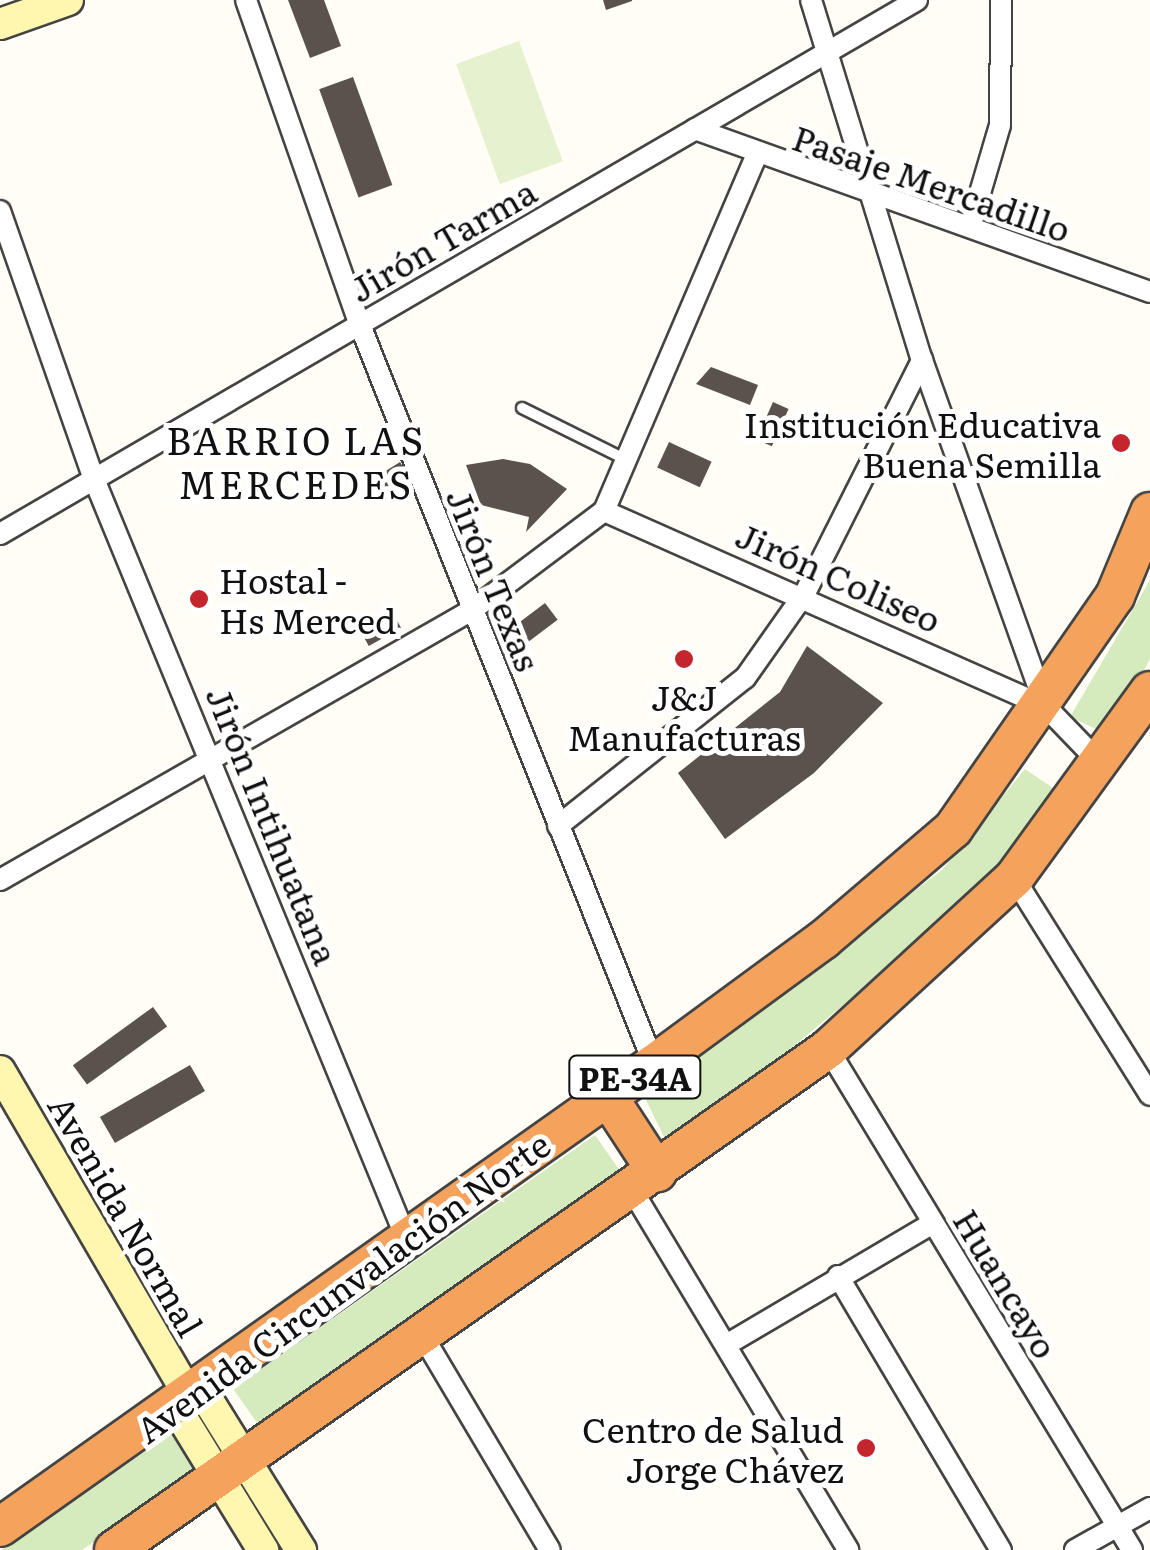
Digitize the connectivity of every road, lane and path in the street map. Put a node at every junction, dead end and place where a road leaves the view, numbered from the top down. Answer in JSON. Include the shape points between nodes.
{"nodes":[{"id":1,"x":68,"y":0,"type":"edge"},
{"id":2,"x":246,"y":0,"type":"edge"},
{"id":3,"x":811,"y":0,"type":"edge"},
{"id":4,"x":917,"y":0,"type":"edge"},
{"id":5,"x":1000,"y":0,"type":"edge"},
{"id":6,"x":0,"y":24,"type":"edge"},
{"id":7,"x":828,"y":58,"type":"junction"},
{"id":8,"x":695,"y":129,"type":"junction"},
{"id":9,"x":756,"y":157,"type":"junction"},
{"id":10,"x":875,"y":200,"type":"junction"},
{"id":11,"x":0,"y":211,"type":"edge"},
{"id":12,"x":970,"y":227,"type":"junction"},
{"id":13,"x":1150,"y":292,"type":"edge"},
{"id":14,"x":360,"y":324,"type":"junction"},
{"id":15,"x":922,"y":360,"type":"junction"},
{"id":16,"x":522,"y":408,"type":"dead end"},
{"id":17,"x":630,"y":462,"type":"junction"},
{"id":18,"x":94,"y":479,"type":"junction"},
{"id":19,"x":604,"y":510,"type":"junction"},
{"id":20,"x":1150,"y":512,"type":"edge"},
{"id":21,"x":0,"y":534,"type":"edge"},
{"id":22,"x":805,"y":594,"type":"junction"},
{"id":23,"x":472,"y":610,"type":"junction"},
{"id":24,"x":1150,"y":691,"type":"edge"},
{"id":25,"x":1045,"y":706,"type":"junction"},
{"id":26,"x":215,"y":762,"type":"junction"},
{"id":27,"x":1104,"y":766,"type":"junction"},
{"id":28,"x":558,"y":826,"type":"junction"},
{"id":29,"x":1014,"y":878,"type":"junction"},
{"id":30,"x":0,"y":880,"type":"edge"},
{"id":31,"x":828,"y":1049,"type":"junction"},
{"id":32,"x":654,"y":1064,"type":"junction"},
{"id":33,"x":0,"y":1071,"type":"edge"},
{"id":34,"x":608,"y":1096,"type":"junction"},
{"id":35,"x":1150,"y":1096,"type":"edge"},
{"id":36,"x":644,"y":1181,"type":"junction"},
{"id":37,"x":932,"y":1223,"type":"junction"},
{"id":38,"x":406,"y":1238,"type":"junction"},
{"id":39,"x":838,"y":1276,"type":"junction"},
{"id":40,"x":422,"y":1333,"type":"junction"},
{"id":41,"x":726,"y":1345,"type":"junction"},
{"id":42,"x":189,"y":1398,"type":"junction"},
{"id":43,"x":233,"y":1471,"type":"junction"},
{"id":44,"x":1150,"y":1508,"type":"edge"},
{"id":45,"x":0,"y":1526,"type":"edge"},
{"id":46,"x":1118,"y":1528,"type":"junction"},
{"id":47,"x":114,"y":1550,"type":"edge"},
{"id":48,"x":263,"y":1550,"type":"edge"},
{"id":49,"x":301,"y":1550,"type":"edge"},
{"id":50,"x":550,"y":1550,"type":"edge"},
{"id":51,"x":848,"y":1550,"type":"edge"},
{"id":52,"x":1001,"y":1550,"type":"edge"},
{"id":53,"x":1075,"y":1550,"type":"edge"},
{"id":54,"x":1132,"y":1550,"type":"edge"}],
"edges":[{"from":1,"to":6,"type":"street"},
{"from":2,"to":14,"type":"street","name":"Jirón Texas"},
{"from":3,"to":7,"type":"street"},
{"from":4,"to":7,"type":"street","name":"Jirón Tarma"},
{"from":5,"to":12,"type":"street","via":[[1000,124]]},
{"from":7,"to":8,"type":"street","name":"Jirón Tarma"},
{"from":7,"to":10,"type":"street"},
{"from":8,"to":9,"type":"street","name":"Pasaje Mercadillo"},
{"from":8,"to":14,"type":"street","name":"Jirón Tarma"},
{"from":9,"to":10,"type":"street","name":"Pasaje Mercadillo"},
{"from":9,"to":17,"type":"street"},
{"from":10,"to":12,"type":"street","name":"Pasaje Mercadillo"},
{"from":10,"to":15,"type":"street"},
{"from":11,"to":18,"type":"street","name":"Jirón Intihuatana"},
{"from":12,"to":13,"type":"street","name":"Pasaje Mercadillo"},
{"from":14,"to":18,"type":"street","name":"Jirón Tarma"},
{"from":14,"to":23,"type":"street","name":"Jirón Texas"},
{"from":15,"to":22,"type":"street"},
{"from":15,"to":25,"type":"street"},
{"from":16,"to":17,"type":"lane"},
{"from":17,"to":19,"type":"street"},
{"from":18,"to":21,"type":"street","name":"Jirón Tarma"},
{"from":18,"to":26,"type":"street","name":"Jirón Intihuatana"},
{"from":19,"to":22,"type":"street","name":"Jirón Coliseo"},
{"from":19,"to":23,"type":"street"},
{"from":20,"to":25,"type":"highway","name":"Avenida Circunvalación Norte","number":"PE-34A","via":[[1114,596]]},
{"from":22,"to":25,"type":"street","name":"Jirón Coliseo"},
{"from":22,"to":28,"type":"street","via":[[745,678]]},
{"from":23,"to":26,"type":"street"},
{"from":23,"to":28,"type":"street","name":"Jirón Texas"},
{"from":24,"to":27,"type":"highway","number":"PE-34A"},
{"from":25,"to":27,"type":"street"},
{"from":25,"to":32,"type":"highway","name":"Avenida Circunvalación Norte","number":"PE-34A","via":[[953,828],[823,940]]},
{"from":26,"to":30,"type":"street"},
{"from":26,"to":38,"type":"street","name":"Jirón Intihuatana"},
{"from":27,"to":29,"type":"highway","number":"PE-34A"},
{"from":28,"to":32,"type":"street","name":"Jirón Texas"},
{"from":29,"to":31,"type":"highway","number":"PE-34A"},
{"from":29,"to":35,"type":"street"},
{"from":31,"to":36,"type":"highway","number":"PE-34A"},
{"from":31,"to":37,"type":"street","name":"Huancayo"},
{"from":32,"to":34,"type":"highway","name":"Avenida Circunvalación Norte","number":"PE-34A"},
{"from":33,"to":42,"type":"street","name":"Avenida Normal"},
{"from":34,"to":36,"type":"highway"},
{"from":34,"to":38,"type":"highway","name":"Avenida Circunvalación Norte","number":"PE-34A"},
{"from":36,"to":40,"type":"highway","number":"PE-34A"},
{"from":36,"to":41,"type":"street"},
{"from":37,"to":39,"type":"street"},
{"from":37,"to":46,"type":"street","name":"Huancayo"},
{"from":38,"to":42,"type":"highway","name":"Avenida Circunvalación Norte","number":"PE-34A"},
{"from":39,"to":41,"type":"street"},
{"from":39,"to":52,"type":"street"},
{"from":40,"to":43,"type":"highway","number":"PE-34A"},
{"from":40,"to":50,"type":"street"},
{"from":41,"to":51,"type":"street"},
{"from":42,"to":43,"type":"street","name":"Avenida Normal"},
{"from":42,"to":45,"type":"highway","name":"Avenida Circunvalación Norte","number":"PE-34A"},
{"from":43,"to":47,"type":"highway","number":"PE-34A"},
{"from":43,"to":48,"type":"street"},
{"from":43,"to":49,"type":"street"},
{"from":44,"to":46,"type":"street"},
{"from":46,"to":53,"type":"street"},
{"from":46,"to":54,"type":"street","name":"Huancayo"}]}
